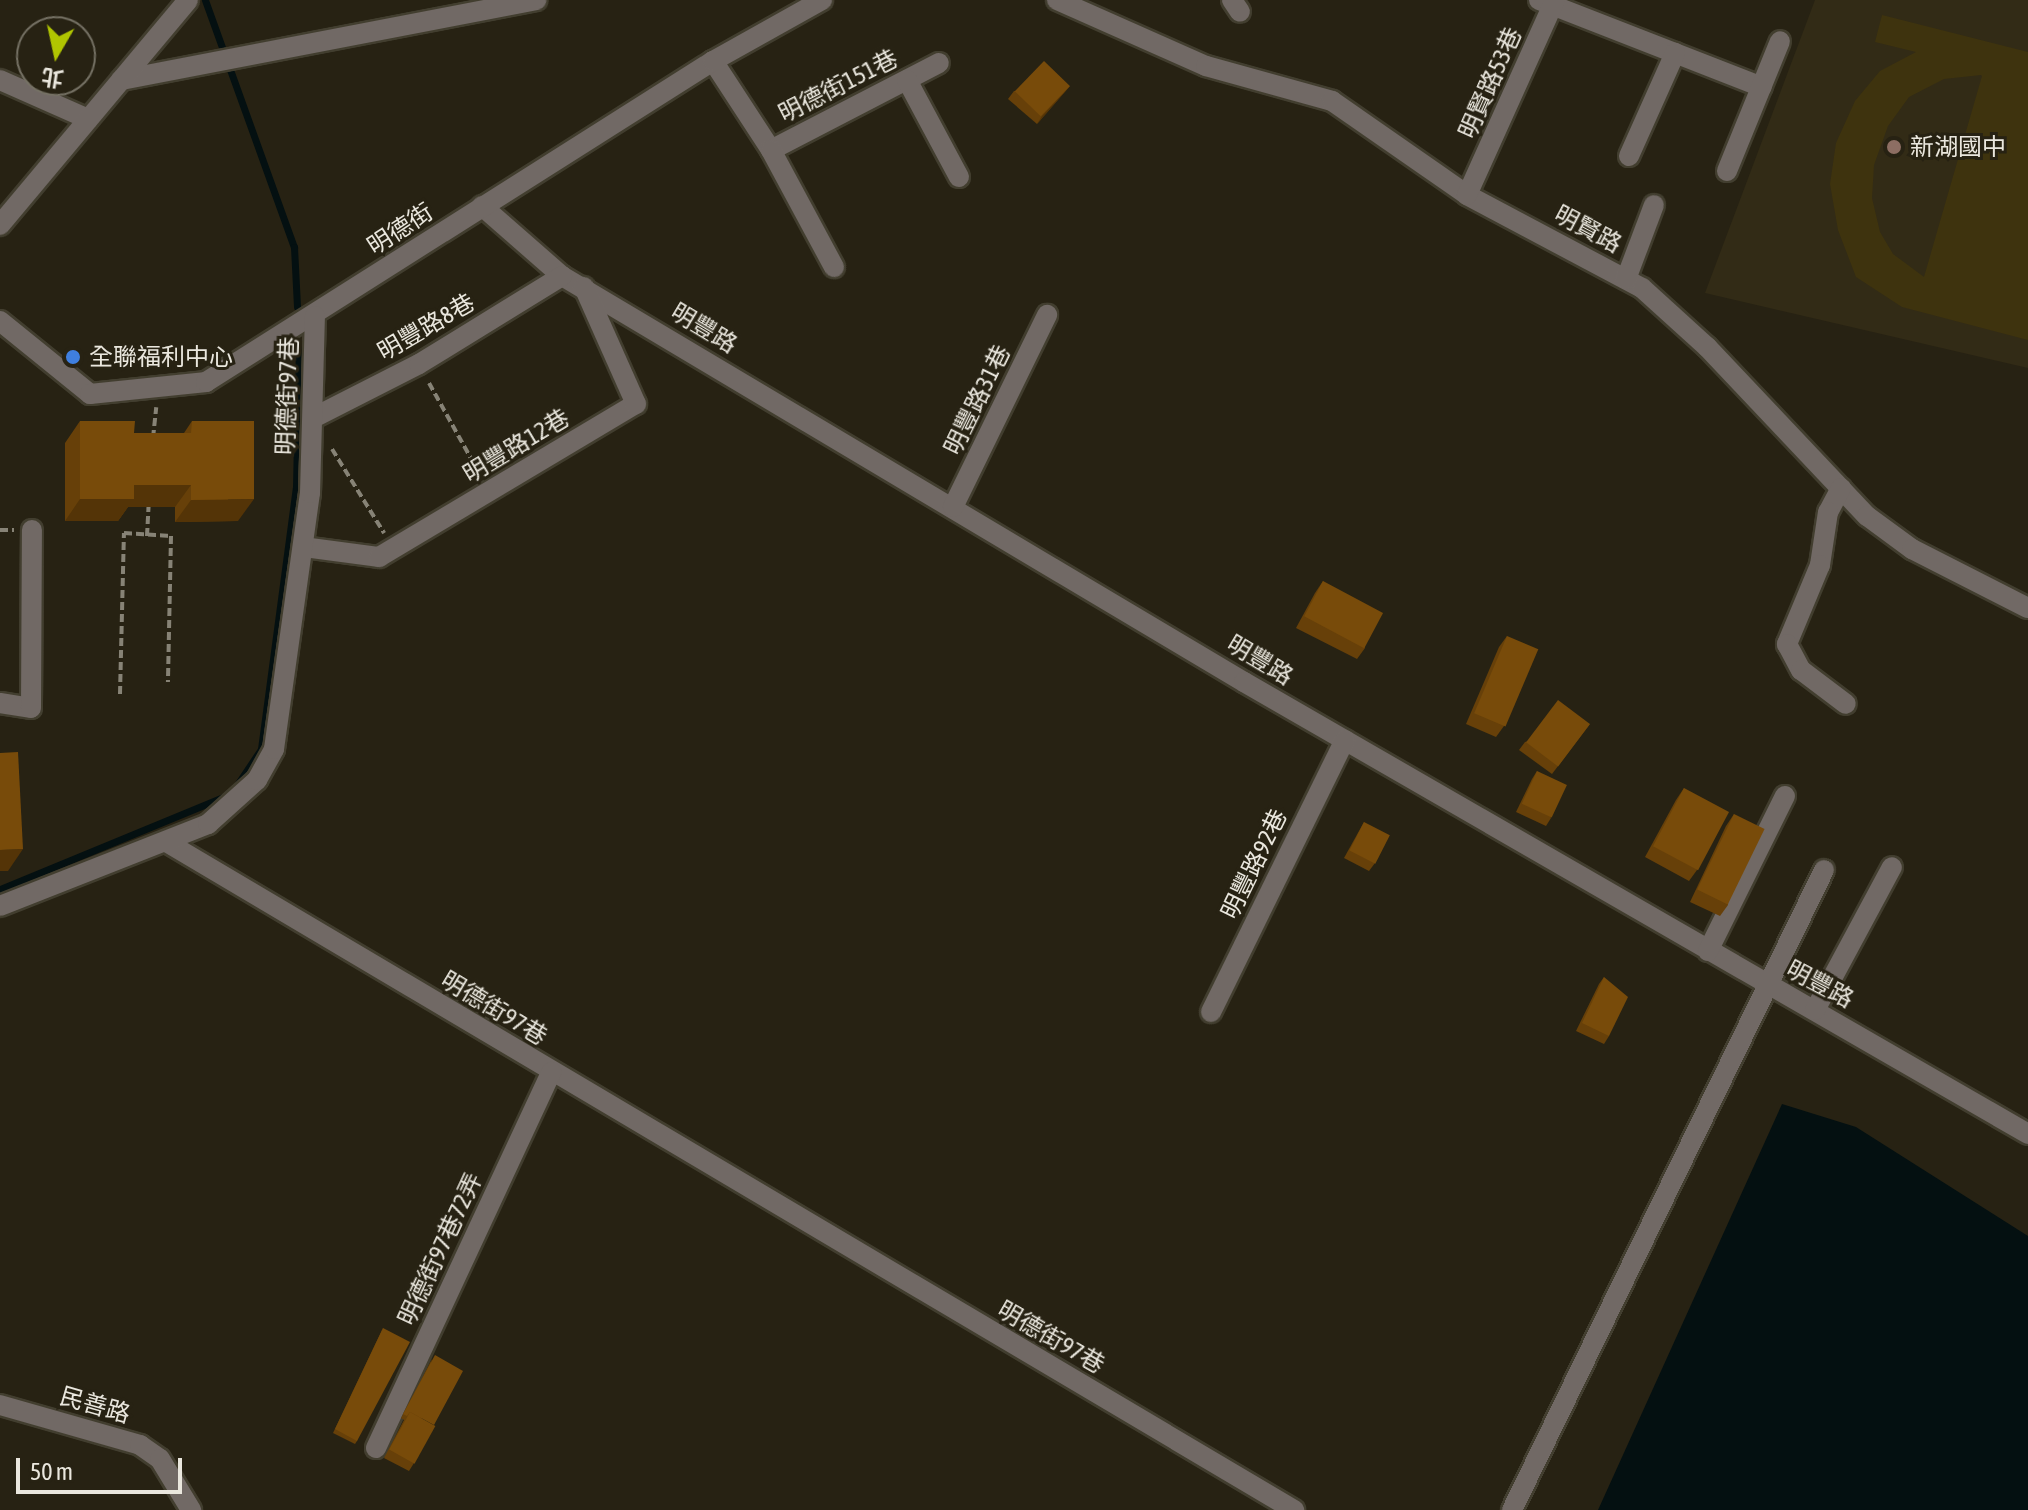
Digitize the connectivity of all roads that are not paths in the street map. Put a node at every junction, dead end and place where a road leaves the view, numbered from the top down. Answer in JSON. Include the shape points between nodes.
{"nodes":[{"id":1,"x":188,"y":0,"type":"edge"},
{"id":2,"x":536,"y":0,"type":"edge"},
{"id":3,"x":822,"y":0,"type":"edge"},
{"id":4,"x":1057,"y":0,"type":"edge"},
{"id":5,"x":1549,"y":1,"type":"edge"},
{"id":6,"x":1780,"y":41,"type":"dead end"},
{"id":7,"x":1675,"y":53,"type":"junction"},
{"id":8,"x":713,"y":61,"type":"junction"},
{"id":9,"x":939,"y":63,"type":"dead end"},
{"id":10,"x":0,"y":80,"type":"edge"},
{"id":11,"x":121,"y":80,"type":"junction"},
{"id":12,"x":907,"y":80,"type":"junction"},
{"id":13,"x":1762,"y":87,"type":"junction"},
{"id":14,"x":88,"y":119,"type":"junction"},
{"id":15,"x":771,"y":150,"type":"junction"},
{"id":16,"x":1629,"y":156,"type":"dead end"},
{"id":17,"x":1727,"y":171,"type":"dead end"},
{"id":18,"x":959,"y":177,"type":"dead end"},
{"id":19,"x":1467,"y":195,"type":"junction"},
{"id":20,"x":1654,"y":205,"type":"dead end"},
{"id":21,"x":482,"y":206,"type":"junction"},
{"id":22,"x":0,"y":225,"type":"edge"},
{"id":23,"x":834,"y":267,"type":"dead end"},
{"id":24,"x":562,"y":276,"type":"junction"},
{"id":25,"x":1626,"y":279,"type":"junction"},
{"id":26,"x":584,"y":287,"type":"junction"},
{"id":27,"x":1047,"y":315,"type":"dead end"},
{"id":28,"x":315,"y":316,"type":"junction"},
{"id":29,"x":0,"y":321,"type":"edge"},
{"id":30,"x":313,"y":418,"type":"junction"},
{"id":31,"x":1841,"y":488,"type":"junction"},
{"id":32,"x":953,"y":507,"type":"junction"},
{"id":33,"x":32,"y":530,"type":"dead end"},
{"id":34,"x":303,"y":547,"type":"junction"},
{"id":35,"x":2028,"y":608,"type":"edge"},
{"id":36,"x":0,"y":703,"type":"edge"},
{"id":37,"x":1846,"y":704,"type":"dead end"},
{"id":38,"x":1345,"y":740,"type":"junction"},
{"id":39,"x":1785,"y":796,"type":"dead end"},
{"id":40,"x":168,"y":843,"type":"junction"},
{"id":41,"x":1892,"y":867,"type":"dead end"},
{"id":42,"x":1824,"y":870,"type":"dead end"},
{"id":43,"x":0,"y":906,"type":"edge"},
{"id":44,"x":1708,"y":951,"type":"junction"},
{"id":45,"x":1767,"y":986,"type":"junction"},
{"id":46,"x":1815,"y":1010,"type":"junction"},
{"id":47,"x":1211,"y":1012,"type":"dead end"},
{"id":48,"x":551,"y":1072,"type":"junction"},
{"id":49,"x":2028,"y":1134,"type":"edge"},
{"id":50,"x":0,"y":1405,"type":"edge"},
{"id":51,"x":376,"y":1448,"type":"dead end"},
{"id":52,"x":191,"y":1510,"type":"edge"},
{"id":53,"x":1294,"y":1510,"type":"edge"},
{"id":54,"x":1512,"y":1510,"type":"edge"}],
"edges":[{"from":1,"to":11,"type":"street"},
{"from":2,"to":11,"type":"street"},
{"from":3,"to":8,"type":"street","name":"明德街"},
{"from":4,"to":19,"type":"street","name":"明賢路","via":[[1206,66],[1332,101]]},
{"from":5,"to":7,"type":"street"},
{"from":5,"to":19,"type":"street","name":"明賢路53巷"},
{"from":6,"to":13,"type":"street"},
{"from":7,"to":13,"type":"street"},
{"from":7,"to":16,"type":"street"},
{"from":8,"to":15,"type":"street","name":"明德街151巷"},
{"from":8,"to":21,"type":"street","name":"明德街"},
{"from":9,"to":12,"type":"street","name":"明德街151巷"},
{"from":10,"to":14,"type":"street"},
{"from":11,"to":14,"type":"street"},
{"from":12,"to":15,"type":"street","name":"明德街151巷"},
{"from":12,"to":18,"type":"street"},
{"from":13,"to":17,"type":"street"},
{"from":14,"to":22,"type":"street"},
{"from":15,"to":23,"type":"street"},
{"from":19,"to":25,"type":"street","name":"明賢路"},
{"from":20,"to":25,"type":"street"},
{"from":21,"to":24,"type":"street","name":"明豐路"},
{"from":21,"to":28,"type":"street","name":"明德街"},
{"from":24,"to":26,"type":"street","name":"明豐路"},
{"from":24,"to":30,"type":"street","name":"明豐路8巷","via":[[419,364]]},
{"from":25,"to":31,"type":"street","name":"明賢路","via":[[1707,347]]},
{"from":26,"to":32,"type":"street","name":"明豐路"},
{"from":26,"to":34,"type":"street","name":"明豐路12巷","via":[[636,404],[379,557]]},
{"from":27,"to":32,"type":"street","name":"明豐路31巷"},
{"from":28,"to":29,"type":"street","name":"明德街","via":[[206,382],[90,394]]},
{"from":28,"to":30,"type":"street","name":"明德街97巷"},
{"from":30,"to":34,"type":"street","name":"明德街97巷"},
{"from":31,"to":35,"type":"street","name":"明賢路","via":[[1867,516],[1912,549]]},
{"from":31,"to":37,"type":"street","via":[[1828,512],[1820,565],[1787,644],[1801,670]]},
{"from":32,"to":38,"type":"street","name":"明豐路"},
{"from":33,"to":36,"type":"street","via":[[31,708]]},
{"from":34,"to":40,"type":"street","name":"明德街97巷","via":[[274,749],[237,801],[208,824]]},
{"from":38,"to":44,"type":"street","name":"明豐路"},
{"from":38,"to":47,"type":"street","name":"明豐路92巷"},
{"from":39,"to":44,"type":"street"},
{"from":40,"to":43,"type":"street"},
{"from":40,"to":48,"type":"street","name":"明德街97巷"},
{"from":41,"to":46,"type":"street"},
{"from":42,"to":45,"type":"street"},
{"from":44,"to":45,"type":"street","name":"明豐路"},
{"from":45,"to":46,"type":"street","name":"明豐路"},
{"from":45,"to":54,"type":"street"},
{"from":46,"to":49,"type":"street","name":"明豐路"},
{"from":48,"to":51,"type":"street","name":"明德街97巷72弄"},
{"from":48,"to":53,"type":"street","name":"明德街97巷"},
{"from":50,"to":52,"type":"street","name":"民善路","via":[[140,1445],[160,1459]]}]}
